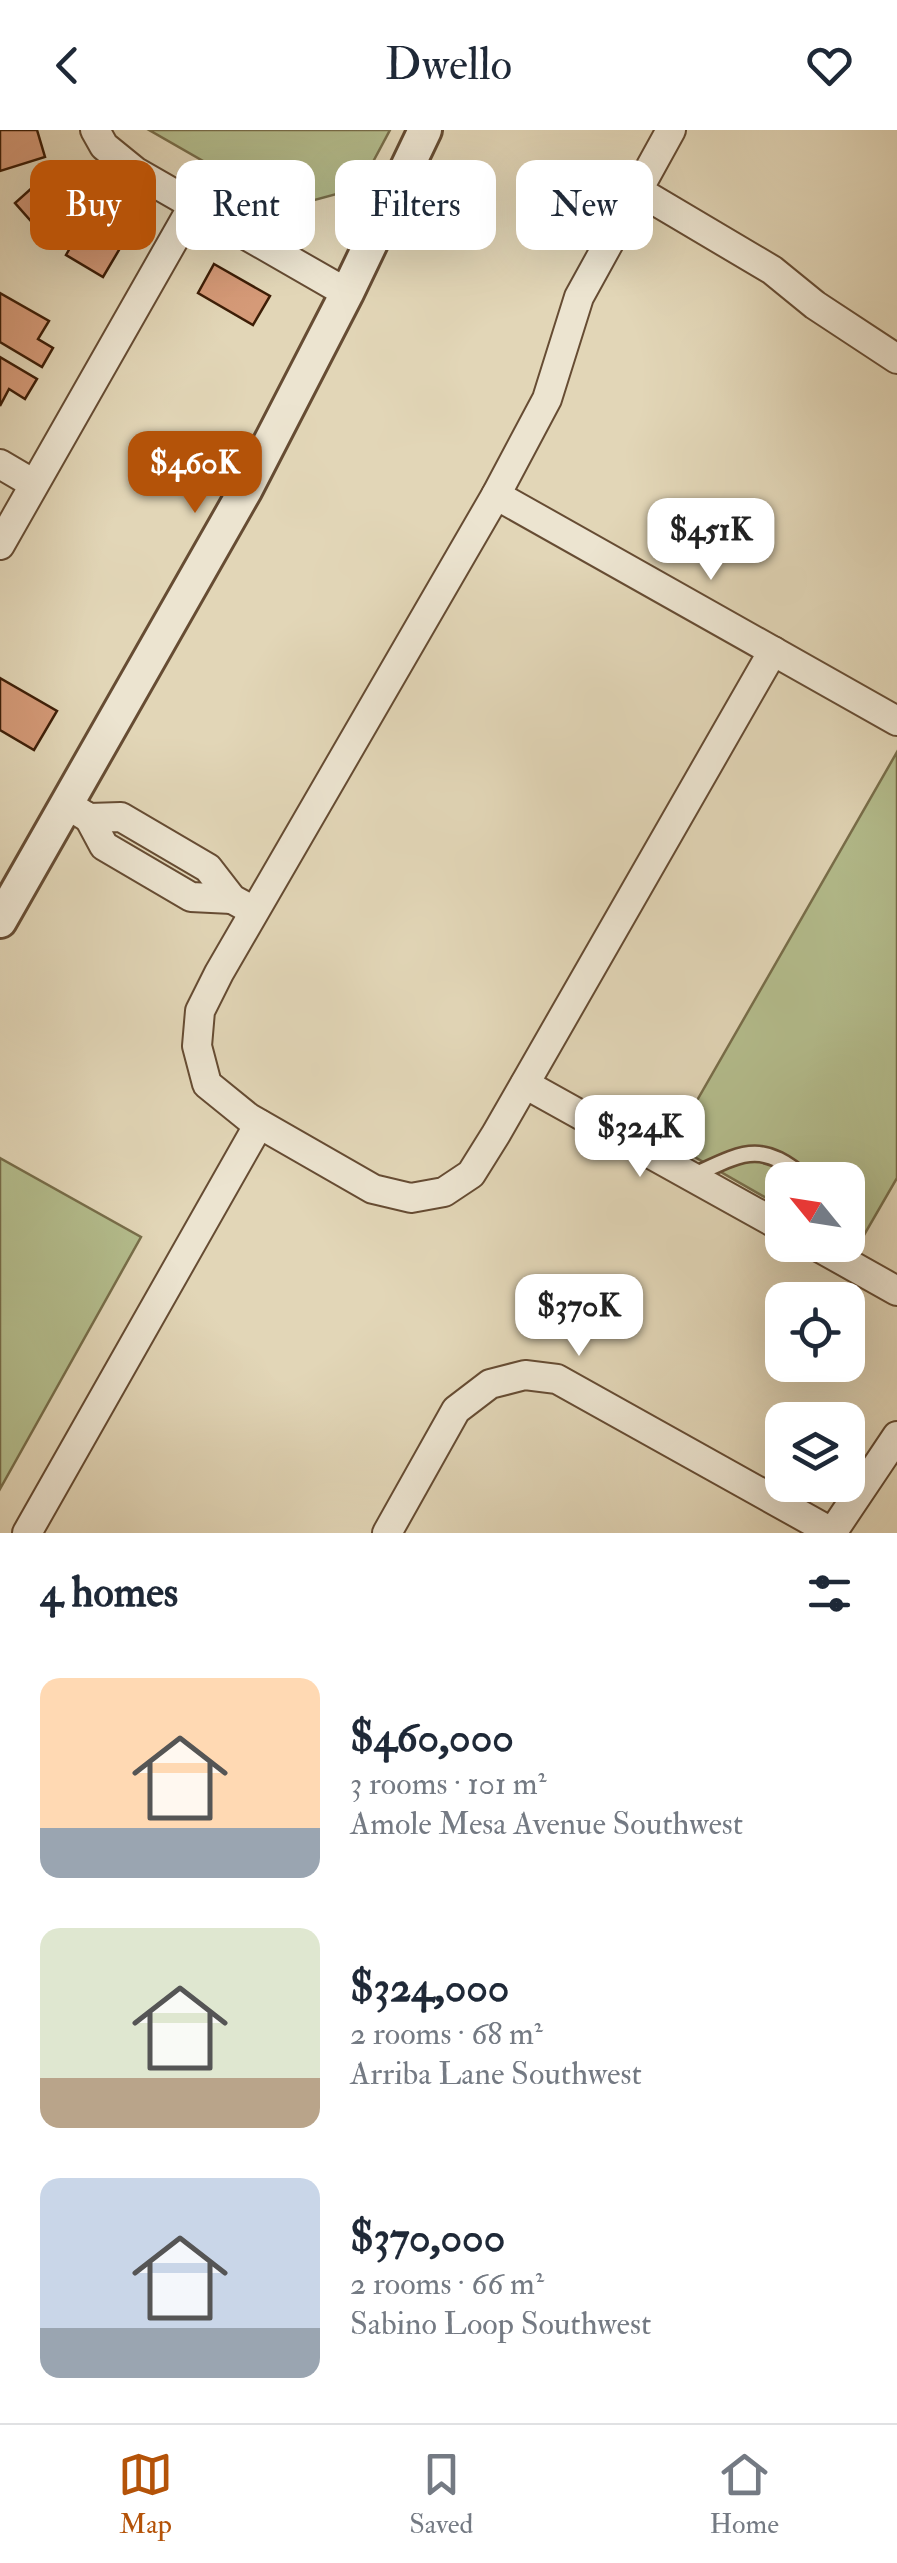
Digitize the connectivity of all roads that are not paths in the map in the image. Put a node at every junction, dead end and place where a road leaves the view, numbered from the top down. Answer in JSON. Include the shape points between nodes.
{"nodes":[{"id":1,"x":95,"y":130,"type":"edge"},
{"id":2,"x":425,"y":130,"type":"edge"},
{"id":3,"x":671,"y":130,"type":"edge"},
{"id":4,"x":653,"y":162,"type":"edge"},
{"id":5,"x":176,"y":196,"type":"edge"},
{"id":6,"x":653,"y":199,"type":"edge"},
{"id":7,"x":176,"y":236,"type":"edge"},
{"id":8,"x":272,"y":250,"type":"edge"},
{"id":9,"x":605,"y":250,"type":"edge"},
{"id":10,"x":347,"y":292,"type":"junction"},
{"id":11,"x":897,"y":359,"type":"edge"},
{"id":12,"x":0,"y":464,"type":"edge"},
{"id":13,"x":34,"y":484,"type":"junction"},
{"id":14,"x":496,"y":495,"type":"junction"},
{"id":15,"x":0,"y":545,"type":"edge"},
{"id":16,"x":773,"y":651,"type":"junction"},
{"id":17,"x":897,"y":721,"type":"edge"},
{"id":18,"x":78,"y":811,"type":"junction"},
{"id":19,"x":172,"y":847,"type":"junction"},
{"id":20,"x":156,"y":877,"type":"junction"},
{"id":21,"x":243,"y":905,"type":"junction"},
{"id":22,"x":0,"y":921,"type":"edge"},
{"id":23,"x":525,"y":1084,"type":"junction"},
{"id":24,"x":259,"y":1124,"type":"junction"},
{"id":25,"x":785,"y":1162,"type":"edge"},
{"id":26,"x":691,"y":1176,"type":"junction"},
{"id":27,"x":765,"y":1217,"type":"edge"},
{"id":28,"x":846,"y":1262,"type":"edge"},
{"id":29,"x":897,"y":1291,"type":"edge"},
{"id":30,"x":897,"y":1436,"type":"edge"},
{"id":31,"x":26,"y":1533,"type":"edge"},
{"id":32,"x":387,"y":1533,"type":"edge"},
{"id":33,"x":832,"y":1533,"type":"edge"}],
"edges":[{"from":1,"to":5,"type":"street","via":[[104,146]]},
{"from":2,"to":10,"type":"street"},
{"from":3,"to":4,"type":"street"},
{"from":6,"to":11,"type":"street","via":[[772,270]]},
{"from":7,"to":13,"type":"street"},
{"from":8,"to":10,"type":"street"},
{"from":9,"to":14,"type":"street","via":[[580,298],[547,399]]},
{"from":10,"to":18,"type":"street"},
{"from":12,"to":13,"type":"street"},
{"from":13,"to":15,"type":"street"},
{"from":14,"to":16,"type":"street"},
{"from":14,"to":21,"type":"street"},
{"from":16,"to":17,"type":"street"},
{"from":16,"to":23,"type":"street"},
{"from":18,"to":19,"type":"street","via":[[121,818]]},
{"from":18,"to":20,"type":"street","via":[[104,846]]},
{"from":18,"to":22,"type":"street"},
{"from":19,"to":20,"type":"street"},
{"from":19,"to":21,"type":"street","via":[[208,868]]},
{"from":20,"to":21,"type":"street","via":[[191,897]]},
{"from":21,"to":24,"type":"street","via":[[200,1011],[197,1046],[207,1084]]},
{"from":23,"to":24,"type":"street","via":[[471,1174],[444,1192],[411,1198],[374,1189]]},
{"from":23,"to":26,"type":"street"},
{"from":24,"to":31,"type":"street"},
{"from":25,"to":26,"type":"lane","via":[[762,1152],[734,1156]]},
{"from":26,"to":27,"type":"street"},
{"from":28,"to":29,"type":"street"},
{"from":30,"to":33,"type":"street"},
{"from":32,"to":33,"type":"street","via":[[456,1410],[490,1384],[525,1375],[556,1379]]}]}
